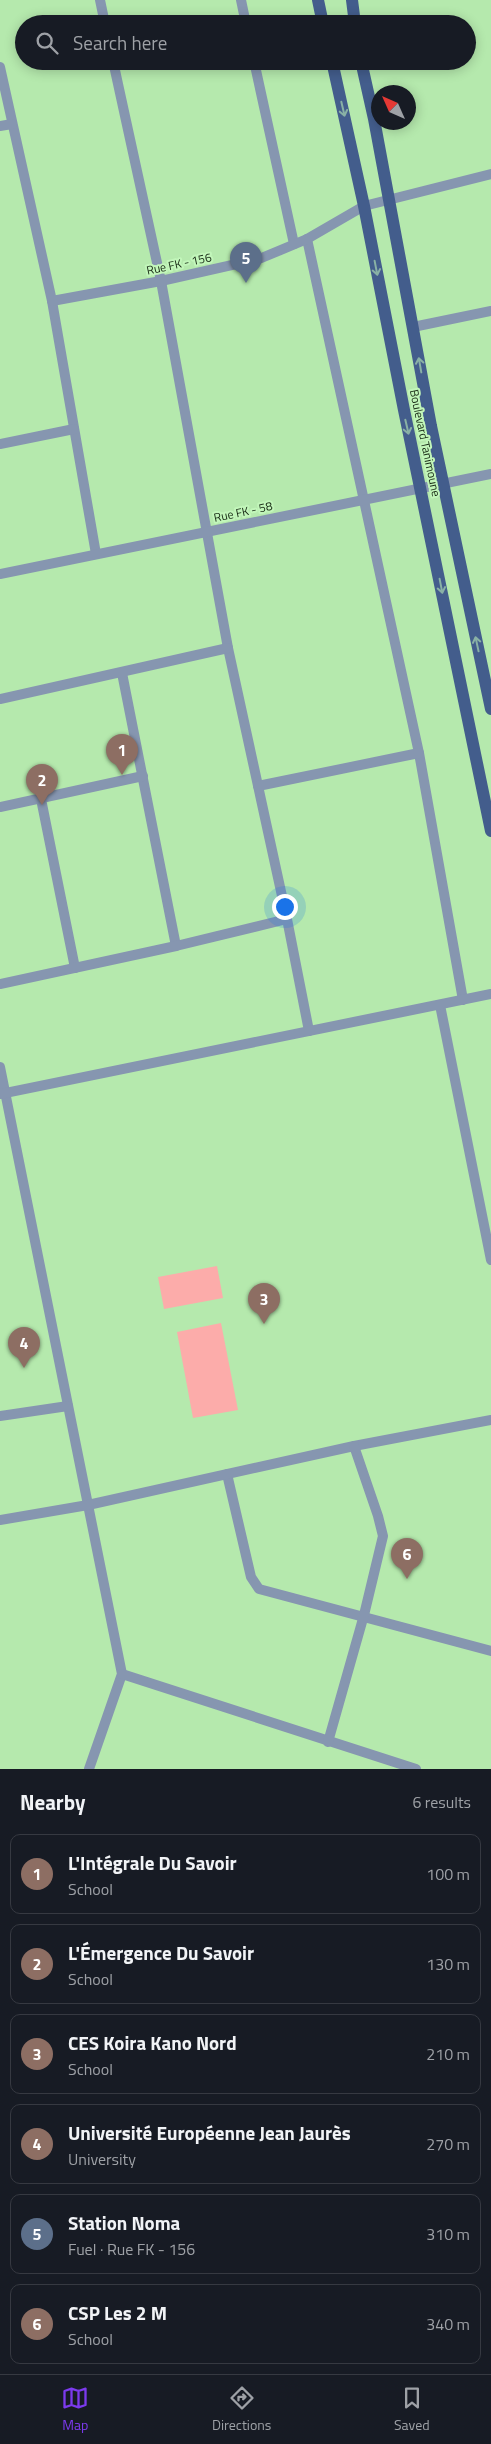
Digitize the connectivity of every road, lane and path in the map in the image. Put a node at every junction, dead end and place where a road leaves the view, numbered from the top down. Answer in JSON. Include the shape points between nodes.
{"nodes":[{"id":1,"x":100,"y":0,"type":"edge"},
{"id":2,"x":241,"y":0,"type":"edge"},
{"id":3,"x":318,"y":0,"type":"edge"},
{"id":4,"x":352,"y":0,"type":"edge"},
{"id":5,"x":103,"y":15,"type":"edge"},
{"id":6,"x":244,"y":15,"type":"edge"},
{"id":7,"x":321,"y":15,"type":"edge"},
{"id":8,"x":354,"y":15,"type":"edge"},
{"id":9,"x":0,"y":68,"type":"edge"},
{"id":10,"x":115,"y":70,"type":"edge"},
{"id":11,"x":256,"y":70,"type":"edge"},
{"id":12,"x":334,"y":70,"type":"edge"},
{"id":13,"x":363,"y":70,"type":"edge"},
{"id":14,"x":12,"y":124,"type":"junction"},
{"id":15,"x":0,"y":126,"type":"edge"},
{"id":16,"x":491,"y":174,"type":"edge"},
{"id":17,"x":388,"y":199,"type":"junction"},
{"id":18,"x":364,"y":206,"type":"junction"},
{"id":19,"x":307,"y":239,"type":"junction"},
{"id":20,"x":294,"y":244,"type":"junction"},
{"id":21,"x":160,"y":281,"type":"junction"},
{"id":22,"x":52,"y":301,"type":"junction"},
{"id":23,"x":491,"y":311,"type":"edge"},
{"id":24,"x":413,"y":327,"type":"junction"},
{"id":25,"x":74,"y":429,"type":"junction"},
{"id":26,"x":0,"y":444,"type":"edge"},
{"id":27,"x":491,"y":474,"type":"edge"},
{"id":28,"x":444,"y":483,"type":"junction"},
{"id":29,"x":421,"y":488,"type":"junction"},
{"id":30,"x":362,"y":500,"type":"junction"},
{"id":31,"x":207,"y":532,"type":"junction"},
{"id":32,"x":96,"y":554,"type":"junction"},
{"id":33,"x":0,"y":574,"type":"edge"},
{"id":34,"x":228,"y":648,"type":"junction"},
{"id":35,"x":122,"y":673,"type":"junction"},
{"id":36,"x":0,"y":699,"type":"edge"},
{"id":37,"x":491,"y":709,"type":"edge"},
{"id":38,"x":418,"y":753,"type":"junction"},
{"id":39,"x":143,"y":776,"type":"junction"},
{"id":40,"x":258,"y":786,"type":"junction"},
{"id":41,"x":488,"y":797,"type":"edge"},
{"id":42,"x":41,"y":799,"type":"junction"},
{"id":43,"x":0,"y":807,"type":"edge"},
{"id":44,"x":491,"y":831,"type":"edge"},
{"id":45,"x":287,"y":919,"type":"junction"},
{"id":46,"x":176,"y":946,"type":"junction"},
{"id":47,"x":74,"y":968,"type":"junction"},
{"id":48,"x":0,"y":984,"type":"edge"},
{"id":49,"x":491,"y":994,"type":"edge"},
{"id":50,"x":463,"y":1000,"type":"junction"},
{"id":51,"x":440,"y":1005,"type":"junction"},
{"id":52,"x":309,"y":1031,"type":"junction"},
{"id":53,"x":0,"y":1067,"type":"edge"},
{"id":54,"x":3,"y":1093,"type":"edge"},
{"id":55,"x":491,"y":1260,"type":"edge"},
{"id":56,"x":68,"y":1406,"type":"junction"},
{"id":57,"x":0,"y":1416,"type":"edge"},
{"id":58,"x":491,"y":1420,"type":"edge"},
{"id":59,"x":354,"y":1446,"type":"junction"},
{"id":60,"x":228,"y":1474,"type":"junction"},
{"id":61,"x":88,"y":1505,"type":"junction"},
{"id":62,"x":0,"y":1520,"type":"edge"},
{"id":63,"x":364,"y":1615,"type":"junction"},
{"id":64,"x":491,"y":1650,"type":"edge"},
{"id":65,"x":122,"y":1674,"type":"junction"},
{"id":66,"x":328,"y":1742,"type":"junction"},
{"id":67,"x":89,"y":1769,"type":"edge"},
{"id":68,"x":416,"y":1769,"type":"edge"}],
"edges":[{"from":1,"to":5,"type":"street"},
{"from":2,"to":6,"type":"street"},
{"from":3,"to":7,"type":"main road"},
{"from":4,"to":8,"type":"main road"},
{"from":9,"to":14,"type":"street"},
{"from":10,"to":21,"type":"street"},
{"from":11,"to":20,"type":"street"},
{"from":12,"to":18,"type":"main road","name":"Boulevard Tanimoune","one_way":true},
{"from":13,"to":17,"type":"main road","name":"Boulevard Tanimoune"},
{"from":14,"to":15,"type":"street"},
{"from":14,"to":22,"type":"street"},
{"from":16,"to":17,"type":"street","name":"Rue FK - 156"},
{"from":17,"to":18,"type":"street","name":"Rue FK - 156"},
{"from":17,"to":24,"type":"main road","name":"Boulevard Tanimoune"},
{"from":18,"to":19,"type":"street","name":"Rue FK - 156"},
{"from":18,"to":29,"type":"main road","name":"Boulevard Tanimoune","one_way":true},
{"from":19,"to":20,"type":"street","name":"Rue FK - 156"},
{"from":19,"to":30,"type":"street"},
{"from":20,"to":21,"type":"street","name":"Rue FK - 156","via":[[259,259]]},
{"from":21,"to":22,"type":"street","name":"Rue FK - 156"},
{"from":21,"to":31,"type":"street"},
{"from":22,"to":25,"type":"street"},
{"from":23,"to":24,"type":"street"},
{"from":28,"to":24,"type":"main road","name":"Boulevard Tanimoune","one_way":true},
{"from":25,"to":26,"type":"street"},
{"from":25,"to":32,"type":"street"},
{"from":27,"to":28,"type":"street","name":"Rue FK - 58"},
{"from":28,"to":29,"type":"street","name":"Rue FK - 58"},
{"from":37,"to":28,"type":"main road","name":"Boulevard Tanimoune","one_way":true},
{"from":29,"to":30,"type":"street","name":"Rue FK - 58"},
{"from":29,"to":41,"type":"main road","name":"Boulevard Tanimoune","one_way":true},
{"from":30,"to":31,"type":"street","name":"Rue FK - 58"},
{"from":30,"to":38,"type":"street"},
{"from":31,"to":32,"type":"street","name":"Rue FK - 58"},
{"from":31,"to":34,"type":"street"},
{"from":32,"to":33,"type":"street","name":"Rue FK - 58"},
{"from":34,"to":35,"type":"street"},
{"from":34,"to":40,"type":"street"},
{"from":35,"to":36,"type":"street"},
{"from":35,"to":39,"type":"street"},
{"from":38,"to":40,"type":"street"},
{"from":38,"to":50,"type":"street"},
{"from":39,"to":42,"type":"street"},
{"from":39,"to":46,"type":"street"},
{"from":40,"to":45,"type":"street"},
{"from":41,"to":44,"type":"main road","name":"Boulevard Tanimoune"},
{"from":42,"to":43,"type":"street"},
{"from":42,"to":47,"type":"street"},
{"from":45,"to":46,"type":"street"},
{"from":45,"to":52,"type":"street"},
{"from":46,"to":47,"type":"street"},
{"from":47,"to":48,"type":"street"},
{"from":49,"to":50,"type":"street"},
{"from":50,"to":51,"type":"street"},
{"from":51,"to":52,"type":"street"},
{"from":51,"to":55,"type":"street"},
{"from":52,"to":54,"type":"street"},
{"from":53,"to":54,"type":"street"},
{"from":54,"to":56,"type":"street"},
{"from":56,"to":57,"type":"street"},
{"from":56,"to":61,"type":"street"},
{"from":58,"to":59,"type":"street"},
{"from":59,"to":60,"type":"street"},
{"from":59,"to":63,"type":"street","via":[[383,1536]]},
{"from":60,"to":61,"type":"street"},
{"from":60,"to":63,"type":"street","via":[[251,1577],[256,1586]]},
{"from":61,"to":62,"type":"street"},
{"from":61,"to":65,"type":"street"},
{"from":63,"to":64,"type":"street"},
{"from":63,"to":66,"type":"street"},
{"from":65,"to":66,"type":"street"},
{"from":65,"to":67,"type":"street"},
{"from":66,"to":68,"type":"street"}]}
